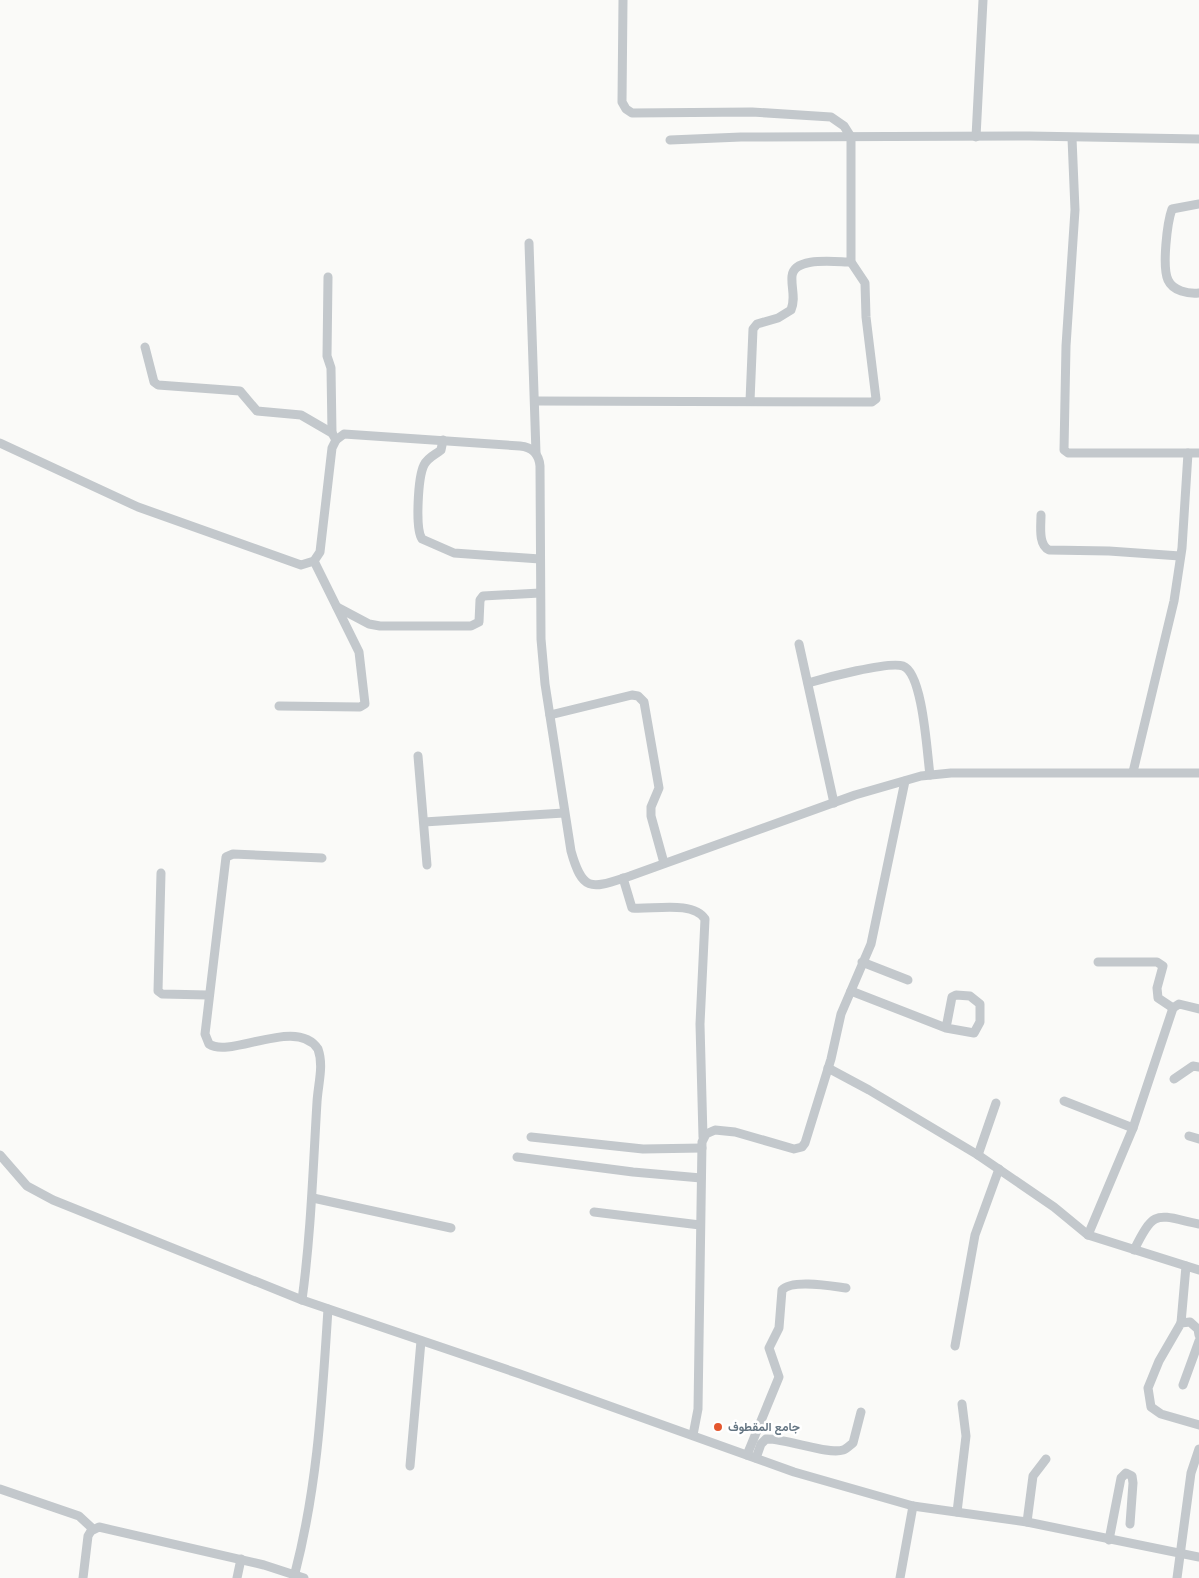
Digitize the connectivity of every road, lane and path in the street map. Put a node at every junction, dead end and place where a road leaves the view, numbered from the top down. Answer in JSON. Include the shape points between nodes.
{"nodes":[{"id":1,"x":623,"y":0,"type":"edge"},
{"id":2,"x":983,"y":0,"type":"edge"},
{"id":3,"x":851,"y":137,"type":"junction"},
{"id":4,"x":976,"y":137,"type":"junction"},
{"id":5,"x":1072,"y":138,"type":"junction"},
{"id":6,"x":1199,"y":139,"type":"edge"},
{"id":7,"x":670,"y":140,"type":"dead end"},
{"id":8,"x":1199,"y":204,"type":"edge"},
{"id":9,"x":529,"y":243,"type":"dead end"},
{"id":10,"x":851,"y":262,"type":"junction"},
{"id":11,"x":328,"y":277,"type":"dead end"},
{"id":12,"x":1199,"y":293,"type":"edge"},
{"id":13,"x":145,"y":347,"type":"dead end"},
{"id":14,"x":535,"y":401,"type":"junction"},
{"id":15,"x":750,"y":401,"type":"junction"},
{"id":16,"x":334,"y":436,"type":"junction"},
{"id":17,"x":443,"y":440,"type":"junction"},
{"id":18,"x":0,"y":443,"type":"edge"},
{"id":19,"x":536,"y":453,"type":"junction"},
{"id":20,"x":1188,"y":453,"type":"junction"},
{"id":21,"x":1199,"y":453,"type":"edge"},
{"id":22,"x":1041,"y":515,"type":"dead end"},
{"id":23,"x":1180,"y":556,"type":"junction"},
{"id":24,"x":540,"y":559,"type":"junction"},
{"id":25,"x":314,"y":561,"type":"junction"},
{"id":26,"x":540,"y":593,"type":"junction"},
{"id":27,"x":337,"y":607,"type":"junction"},
{"id":28,"x":799,"y":644,"type":"dead end"},
{"id":29,"x":808,"y":683,"type":"junction"},
{"id":30,"x":278,"y":706,"type":"dead end"},
{"id":31,"x":550,"y":715,"type":"junction"},
{"id":32,"x":418,"y":756,"type":"dead end"},
{"id":33,"x":1133,"y":772,"type":"junction"},
{"id":34,"x":1199,"y":772,"type":"edge"},
{"id":35,"x":930,"y":775,"type":"junction"},
{"id":36,"x":904,"y":781,"type":"junction"},
{"id":37,"x":834,"y":803,"type":"junction"},
{"id":38,"x":564,"y":813,"type":"junction"},
{"id":39,"x":424,"y":822,"type":"junction"},
{"id":40,"x":322,"y":858,"type":"dead end"},
{"id":41,"x":664,"y":863,"type":"junction"},
{"id":42,"x":427,"y":865,"type":"dead end"},
{"id":43,"x":161,"y":873,"type":"dead end"},
{"id":44,"x":623,"y":878,"type":"junction"},
{"id":45,"x":862,"y":962,"type":"junction"},
{"id":46,"x":1098,"y":962,"type":"dead end"},
{"id":47,"x":908,"y":980,"type":"dead end"},
{"id":48,"x":851,"y":991,"type":"junction"},
{"id":49,"x":208,"y":994,"type":"junction"},
{"id":50,"x":1173,"y":1008,"type":"junction"},
{"id":51,"x":1199,"y":1009,"type":"edge"},
{"id":52,"x":946,"y":1028,"type":"junction"},
{"id":53,"x":1199,"y":1067,"type":"edge"},
{"id":54,"x":828,"y":1068,"type":"junction"},
{"id":55,"x":1174,"y":1080,"type":"dead end"},
{"id":56,"x":1064,"y":1100,"type":"dead end"},
{"id":57,"x":996,"y":1103,"type":"dead end"},
{"id":58,"x":1134,"y":1128,"type":"junction"},
{"id":59,"x":1189,"y":1136,"type":"dead end"},
{"id":60,"x":531,"y":1137,"type":"dead end"},
{"id":61,"x":704,"y":1137,"type":"junction"},
{"id":62,"x":1199,"y":1139,"type":"edge"},
{"id":63,"x":702,"y":1148,"type":"junction"},
{"id":64,"x":0,"y":1155,"type":"edge"},
{"id":65,"x":978,"y":1155,"type":"junction"},
{"id":66,"x":517,"y":1157,"type":"dead end"},
{"id":67,"x":999,"y":1169,"type":"junction"},
{"id":68,"x":701,"y":1178,"type":"junction"},
{"id":69,"x":313,"y":1198,"type":"junction"},
{"id":70,"x":594,"y":1212,"type":"dead end"},
{"id":71,"x":1199,"y":1224,"type":"edge"},
{"id":72,"x":700,"y":1225,"type":"junction"},
{"id":73,"x":451,"y":1228,"type":"dead end"},
{"id":74,"x":1088,"y":1235,"type":"junction"},
{"id":75,"x":1134,"y":1250,"type":"junction"},
{"id":76,"x":1186,"y":1266,"type":"junction"},
{"id":77,"x":1199,"y":1270,"type":"edge"},
{"id":78,"x":846,"y":1288,"type":"dead end"},
{"id":79,"x":302,"y":1300,"type":"junction"},
{"id":80,"x":328,"y":1309,"type":"junction"},
{"id":81,"x":1181,"y":1324,"type":"junction"},
{"id":82,"x":1199,"y":1335,"type":"edge"},
{"id":83,"x":421,"y":1341,"type":"junction"},
{"id":84,"x":1199,"y":1341,"type":"edge"},
{"id":85,"x":955,"y":1346,"type":"dead end"},
{"id":86,"x":1183,"y":1385,"type":"dead end"},
{"id":87,"x":962,"y":1404,"type":"dead end"},
{"id":88,"x":861,"y":1412,"type":"dead end"},
{"id":89,"x":1199,"y":1425,"type":"edge"},
{"id":90,"x":693,"y":1436,"type":"junction"},
{"id":91,"x":1199,"y":1449,"type":"edge"},
{"id":92,"x":752,"y":1457,"type":"junction"},
{"id":93,"x":1046,"y":1458,"type":"dead end"},
{"id":94,"x":410,"y":1466,"type":"dead end"},
{"id":95,"x":1195,"y":1474,"type":"edge"},
{"id":96,"x":0,"y":1489,"type":"edge"},
{"id":97,"x":913,"y":1506,"type":"junction"},
{"id":98,"x":957,"y":1512,"type":"junction"},
{"id":99,"x":1027,"y":1522,"type":"junction"},
{"id":100,"x":1130,"y":1524,"type":"dead end"},
{"id":101,"x":93,"y":1529,"type":"junction"},
{"id":102,"x":1108,"y":1540,"type":"junction"},
{"id":103,"x":1181,"y":1554,"type":"junction"},
{"id":104,"x":1199,"y":1557,"type":"edge"},
{"id":105,"x":241,"y":1560,"type":"junction"},
{"id":106,"x":295,"y":1573,"type":"junction"},
{"id":107,"x":83,"y":1578,"type":"edge"},
{"id":108,"x":237,"y":1578,"type":"edge"},
{"id":109,"x":304,"y":1578,"type":"edge"},
{"id":110,"x":900,"y":1578,"type":"edge"},
{"id":111,"x":1177,"y":1578,"type":"edge"}],
"edges":[{"from":1,"to":3,"type":"street","via":[[622,102],[626,109],[638,114],[752,112],[831,117],[844,126]]},
{"from":2,"to":4,"type":"street"},
{"from":3,"to":4,"type":"street"},
{"from":3,"to":7,"type":"street"},
{"from":3,"to":10,"type":"street"},
{"from":4,"to":5,"type":"street"},
{"from":5,"to":6,"type":"street"},
{"from":5,"to":20,"type":"street","via":[[1075,210],[1066,346],[1064,450],[1068,454]]},
{"from":8,"to":12,"type":"street","via":[[1172,209],[1166,263],[1167,280],[1173,287]]},
{"from":9,"to":14,"type":"street"},
{"from":10,"to":15,"type":"street","via":[[805,262],[794,268],[791,310],[757,324],[753,330]]},
{"from":10,"to":15,"type":"street","via":[[865,283],[876,400]]},
{"from":11,"to":16,"type":"street","via":[[327,356],[331,368]]},
{"from":13,"to":16,"type":"street","via":[[154,382],[158,385],[240,390],[257,412],[301,415]]},
{"from":14,"to":15,"type":"street"},
{"from":14,"to":19,"type":"street"},
{"from":16,"to":17,"type":"street","via":[[348,433]]},
{"from":16,"to":25,"type":"street","via":[[322,547]]},
{"from":17,"to":19,"type":"street","via":[[524,446]]},
{"from":17,"to":24,"type":"street","via":[[442,450],[427,461],[422,472],[418,529],[422,539],[454,553]]},
{"from":18,"to":25,"type":"street","via":[[138,507],[294,564]]},
{"from":19,"to":24,"type":"street","via":[[540,466]]},
{"from":20,"to":21,"type":"street"},
{"from":20,"to":23,"type":"street"},
{"from":22,"to":23,"type":"street","via":[[1042,540],[1049,550],[1109,550]]},
{"from":23,"to":33,"type":"street","via":[[1174,601]]},
{"from":24,"to":26,"type":"street"},
{"from":25,"to":27,"type":"street"},
{"from":26,"to":27,"type":"street","via":[[483,596],[480,619],[474,626],[380,626],[368,624]]},
{"from":26,"to":31,"type":"street","via":[[541,639]]},
{"from":27,"to":30,"type":"street","via":[[360,657],[365,704],[360,707]]},
{"from":28,"to":29,"type":"street"},
{"from":29,"to":35,"type":"street","via":[[852,671],[896,665],[908,668],[918,689]]},
{"from":29,"to":37,"type":"street"},
{"from":31,"to":38,"type":"street"},
{"from":31,"to":41,"type":"street","via":[[632,695],[644,702],[659,788],[651,816]]},
{"from":32,"to":39,"type":"street"},
{"from":33,"to":34,"type":"street"},
{"from":33,"to":35,"type":"street"},
{"from":35,"to":36,"type":"street"},
{"from":36,"to":37,"type":"street"},
{"from":36,"to":45,"type":"street","via":[[874,930]]},
{"from":37,"to":41,"type":"street"},
{"from":38,"to":39,"type":"street"},
{"from":38,"to":44,"type":"street","via":[[577,873],[583,881],[591,885]]},
{"from":39,"to":42,"type":"street"},
{"from":40,"to":49,"type":"street","via":[[233,854],[226,857]]},
{"from":41,"to":44,"type":"street"},
{"from":43,"to":49,"type":"street","via":[[158,991],[162,994]]},
{"from":44,"to":61,"type":"street","via":[[632,908],[678,906],[705,919],[700,1024]]},
{"from":45,"to":47,"type":"street"},
{"from":45,"to":48,"type":"street"},
{"from":46,"to":50,"type":"street","via":[[1157,962],[1163,966],[1158,998]]},
{"from":48,"to":52,"type":"street"},
{"from":48,"to":54,"type":"street","via":[[841,1014]]},
{"from":49,"to":69,"type":"street","via":[[205,1034],[212,1046],[222,1048],[292,1037],[308,1039],[318,1049],[321,1084],[317,1100]]},
{"from":50,"to":51,"type":"street","via":[[1178,1004]]},
{"from":50,"to":58,"type":"street"},
{"from":52,"to":52,"type":"street","via":[[952,997],[970,996],[980,1004],[980,1022],[974,1033]]},
{"from":53,"to":55,"type":"street","via":[[1193,1066]]},
{"from":54,"to":61,"type":"street","via":[[808,1137],[802,1147],[794,1149],[720,1130],[709,1132]]},
{"from":54,"to":65,"type":"street"},
{"from":56,"to":58,"type":"street"},
{"from":57,"to":65,"type":"street"},
{"from":58,"to":74,"type":"street"},
{"from":59,"to":62,"type":"street"},
{"from":60,"to":63,"type":"street","via":[[643,1149]]},
{"from":61,"to":63,"type":"street"},
{"from":63,"to":68,"type":"street"},
{"from":64,"to":79,"type":"street","via":[[27,1186],[52,1200]]},
{"from":65,"to":67,"type":"street"},
{"from":66,"to":68,"type":"street"},
{"from":67,"to":74,"type":"street"},
{"from":67,"to":85,"type":"street","via":[[975,1235]]},
{"from":68,"to":72,"type":"street"},
{"from":69,"to":73,"type":"street"},
{"from":69,"to":79,"type":"street"},
{"from":70,"to":72,"type":"street"},
{"from":71,"to":75,"type":"street","via":[[1155,1218],[1147,1225]]},
{"from":72,"to":90,"type":"street","via":[[698,1409]]},
{"from":74,"to":75,"type":"street"},
{"from":75,"to":76,"type":"street"},
{"from":76,"to":77,"type":"street"},
{"from":76,"to":81,"type":"street"},
{"from":78,"to":92,"type":"street","via":[[806,1284],[787,1285],[782,1290],[779,1328],[769,1348],[780,1377]]},
{"from":79,"to":80,"type":"street"},
{"from":80,"to":83,"type":"street"},
{"from":80,"to":106,"type":"street","via":[[319,1452],[307,1526]]},
{"from":81,"to":82,"type":"street","via":[[1190,1322],[1198,1329]]},
{"from":81,"to":89,"type":"street","via":[[1159,1361],[1148,1388],[1151,1407],[1161,1414]]},
{"from":83,"to":90,"type":"street"},
{"from":83,"to":94,"type":"street"},
{"from":84,"to":86,"type":"street"},
{"from":87,"to":98,"type":"street","via":[[966,1436]]},
{"from":88,"to":92,"type":"street","via":[[853,1443],[843,1450],[832,1451],[766,1439]]},
{"from":90,"to":92,"type":"street"},
{"from":91,"to":95,"type":"street"},
{"from":92,"to":97,"type":"street"},
{"from":93,"to":99,"type":"street","via":[[1033,1476]]},
{"from":95,"to":103,"type":"street"},
{"from":96,"to":101,"type":"street","via":[[79,1516]]},
{"from":97,"to":98,"type":"street"},
{"from":97,"to":110,"type":"street"},
{"from":98,"to":99,"type":"street"},
{"from":99,"to":102,"type":"street"},
{"from":100,"to":102,"type":"street","via":[[1133,1483],[1132,1476],[1126,1473],[1121,1478]]},
{"from":101,"to":105,"type":"street","via":[[102,1527]]},
{"from":101,"to":107,"type":"street","via":[[88,1536]]},
{"from":102,"to":103,"type":"street"},
{"from":103,"to":104,"type":"street"},
{"from":103,"to":111,"type":"street"},
{"from":105,"to":106,"type":"street"},
{"from":105,"to":108,"type":"street"},
{"from":106,"to":109,"type":"street"}]}
